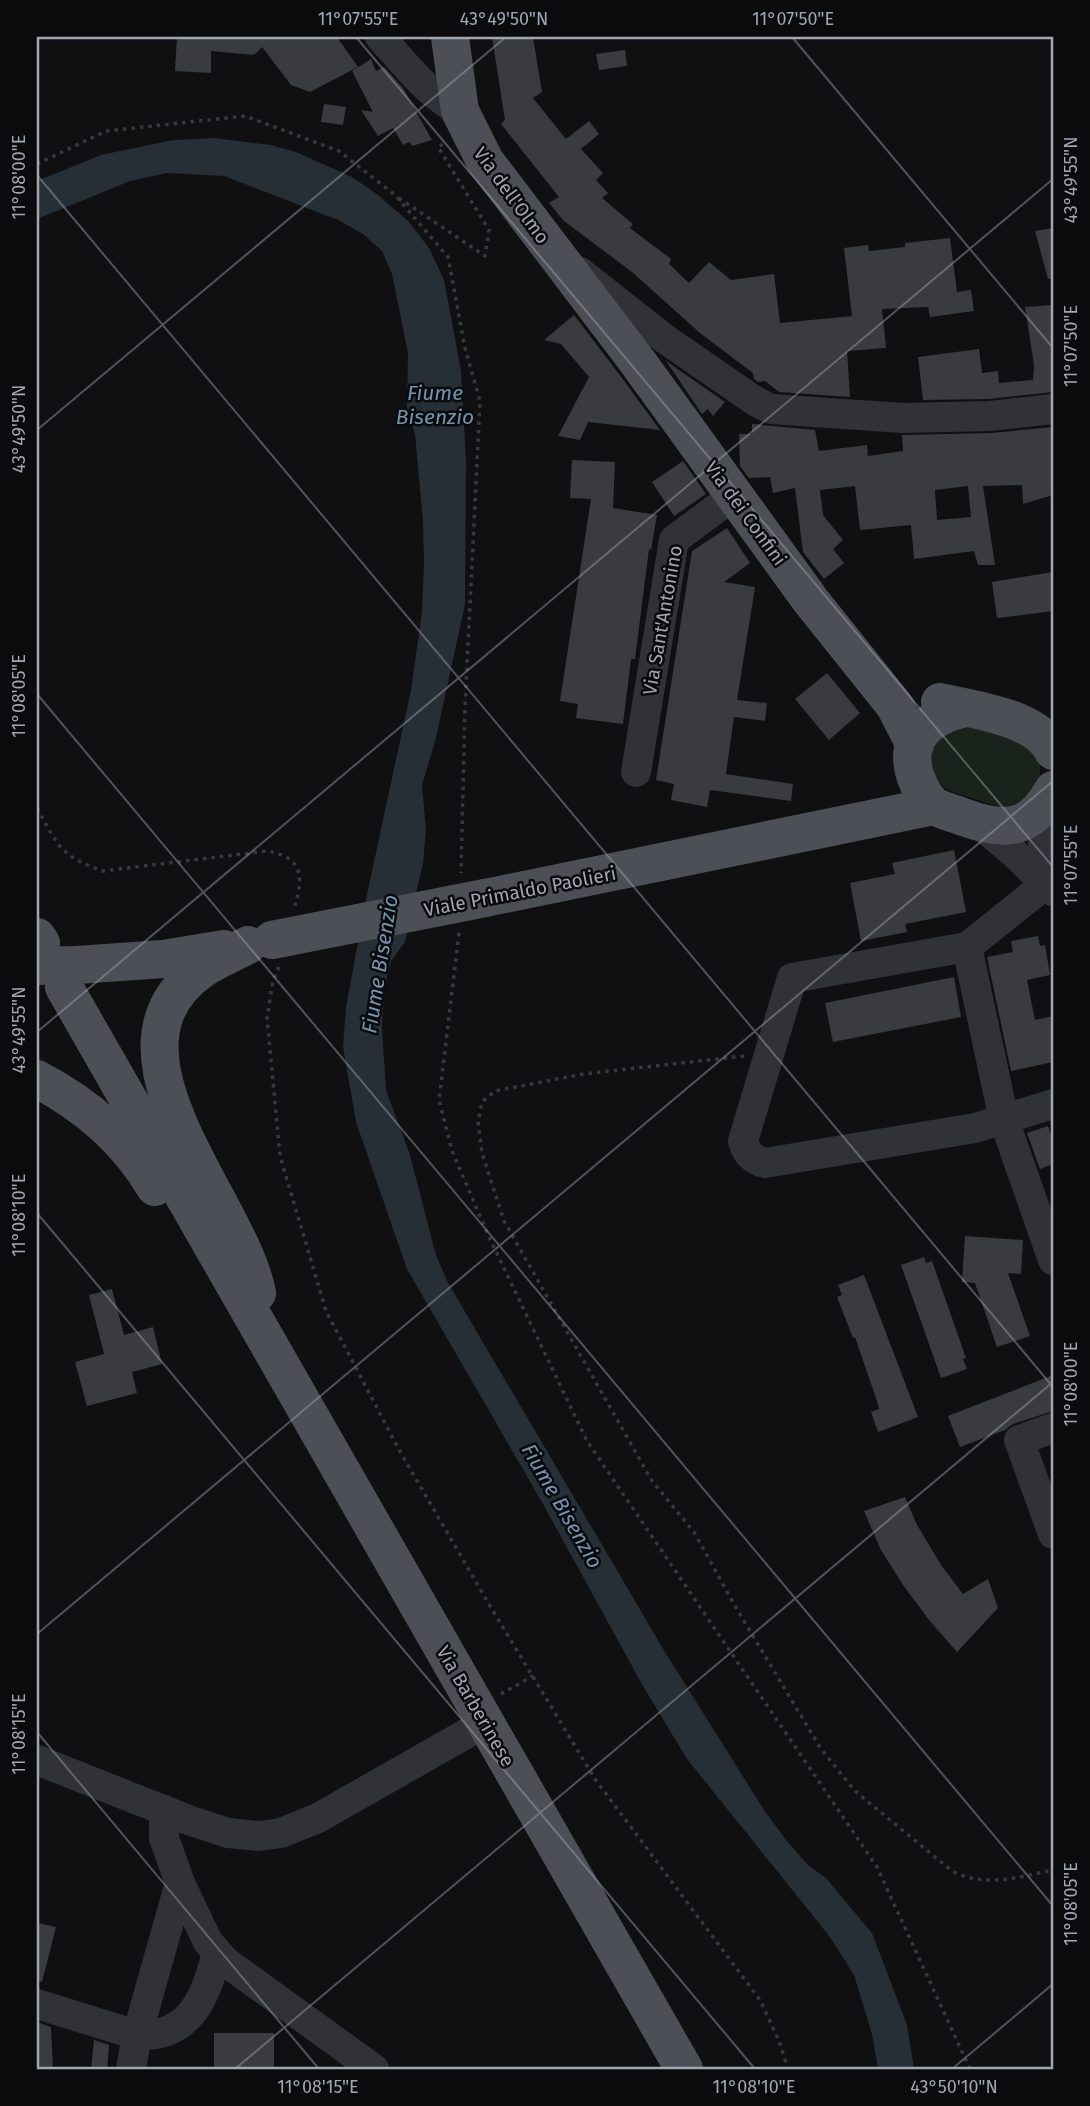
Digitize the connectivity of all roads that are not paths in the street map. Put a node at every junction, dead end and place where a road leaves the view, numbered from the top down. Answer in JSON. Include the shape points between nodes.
{"nodes":[{"id":1,"x":380,"y":37,"type":"edge"},
{"id":2,"x":450,"y":37,"type":"edge"},
{"id":3,"x":464,"y":123,"type":"junction"},
{"id":4,"x":651,"y":350,"type":"junction"},
{"id":5,"x":1053,"y":409,"type":"edge"},
{"id":6,"x":733,"y":496,"type":"junction"},
{"id":7,"x":865,"y":669,"type":"junction"},
{"id":8,"x":966,"y":708,"type":"junction"},
{"id":9,"x":1039,"y":727,"type":"edge"},
{"id":10,"x":1053,"y":751,"type":"edge"},
{"id":11,"x":906,"y":764,"type":"junction"},
{"id":12,"x":636,"y":772,"type":"dead end"},
{"id":13,"x":1049,"y":797,"type":"edge"},
{"id":14,"x":934,"y":806,"type":"junction"},
{"id":15,"x":976,"y":821,"type":"junction"},
{"id":16,"x":836,"y":827,"type":"junction"},
{"id":17,"x":1014,"y":853,"type":"junction"},
{"id":18,"x":1051,"y":882,"type":"edge"},
{"id":19,"x":272,"y":934,"type":"junction"},
{"id":20,"x":967,"y":947,"type":"junction"},
{"id":21,"x":51,"y":960,"type":"edge"},
{"id":22,"x":37,"y":1079,"type":"edge"},
{"id":23,"x":1053,"y":1104,"type":"edge"},
{"id":24,"x":1004,"y":1120,"type":"junction"},
{"id":25,"x":1053,"y":1260,"type":"edge"},
{"id":26,"x":267,"y":1343,"type":"junction"},
{"id":27,"x":1053,"y":1428,"type":"edge"},
{"id":28,"x":1053,"y":1534,"type":"edge"},
{"id":29,"x":481,"y":1715,"type":"junction"},
{"id":30,"x":37,"y":1759,"type":"edge"},
{"id":31,"x":164,"y":1810,"type":"junction"},
{"id":32,"x":180,"y":1882,"type":"junction"},
{"id":33,"x":217,"y":1953,"type":"junction"},
{"id":34,"x":37,"y":2004,"type":"edge"},
{"id":35,"x":137,"y":2035,"type":"junction"},
{"id":36,"x":131,"y":2069,"type":"edge"},
{"id":37,"x":374,"y":2069,"type":"edge"},
{"id":38,"x":684,"y":2069,"type":"edge"}],
"edges":[{"from":1,"to":3,"type":"street","name":"Via dell'Olmo"},
{"from":2,"to":3,"type":"main road"},
{"from":3,"to":4,"type":"main road","name":"Via dell'Olmo","via":[[485,161],[555,254]]},
{"from":4,"to":5,"type":"street","via":[[771,408],[903,418]]},
{"from":4,"to":6,"type":"main road","name":"Via dei Confini"},
{"from":6,"to":7,"type":"main road","name":"Via dei Confini"},
{"from":6,"to":12,"type":"street","name":"Via Sant'Antonino","via":[[674,540]]},
{"from":7,"to":8,"type":"main road","name":"Via dei Confini","via":[[923,698]]},
{"from":7,"to":11,"type":"main road","via":[[887,712],[897,760]]},
{"from":8,"to":9,"type":"main road","name":"Via dei Confini"},
{"from":8,"to":11,"type":"main road","via":[[936,717],[920,732]]},
{"from":9,"to":10,"type":"main road","name":"Via dei Confini"},
{"from":11,"to":14,"type":"main road"},
{"from":11,"to":16,"type":"main road","name":"Viale Primaldo Paolieri","via":[[871,808]]},
{"from":13,"to":15,"type":"main road","via":[[1018,825]]},
{"from":13,"to":18,"type":"street","via":[[1043,844]]},
{"from":14,"to":15,"type":"main road"},
{"from":14,"to":16,"type":"main road","name":"Viale Primaldo Paolieri"},
{"from":15,"to":17,"type":"street"},
{"from":16,"to":17,"type":"main road","via":[[925,825]]},
{"from":16,"to":19,"type":"main road","name":"Viale Primaldo Paolieri","bridge":true,"via":[[473,887]]},
{"from":17,"to":18,"type":"street"},
{"from":18,"to":20,"type":"street"},
{"from":19,"to":21,"type":"main road","name":"Viale Primaldo Paolieri","via":[[163,960]]},
{"from":19,"to":26,"type":"main road","via":[[202,968],[182,987],[167,1013],[160,1055],[173,1112],[248,1259]]},
{"from":20,"to":24,"type":"street"},
{"from":20,"to":24,"type":"street","via":[[792,978],[743,1141],[748,1154],[765,1163]]},
{"from":21,"to":26,"type":"main road"},
{"from":22,"to":26,"type":"main road","via":[[76,1102],[131,1154],[218,1292]]},
{"from":23,"to":24,"type":"street"},
{"from":24,"to":25,"type":"street"},
{"from":26,"to":29,"type":"main road","name":"Via Barberinese"},
{"from":27,"to":28,"type":"street","via":[[1019,1440]]},
{"from":29,"to":31,"type":"street","via":[[318,1818],[281,1833],[228,1833]]},
{"from":29,"to":38,"type":"main road","name":"Via Barberinese"},
{"from":30,"to":31,"type":"street"},
{"from":31,"to":32,"type":"street","via":[[164,1838]]},
{"from":32,"to":33,"type":"street"},
{"from":32,"to":35,"type":"street"},
{"from":33,"to":35,"type":"street","via":[[208,1988],[189,2017],[174,2029],[153,2036]]},
{"from":33,"to":37,"type":"street"},
{"from":34,"to":35,"type":"street"},
{"from":35,"to":36,"type":"street"}]}
